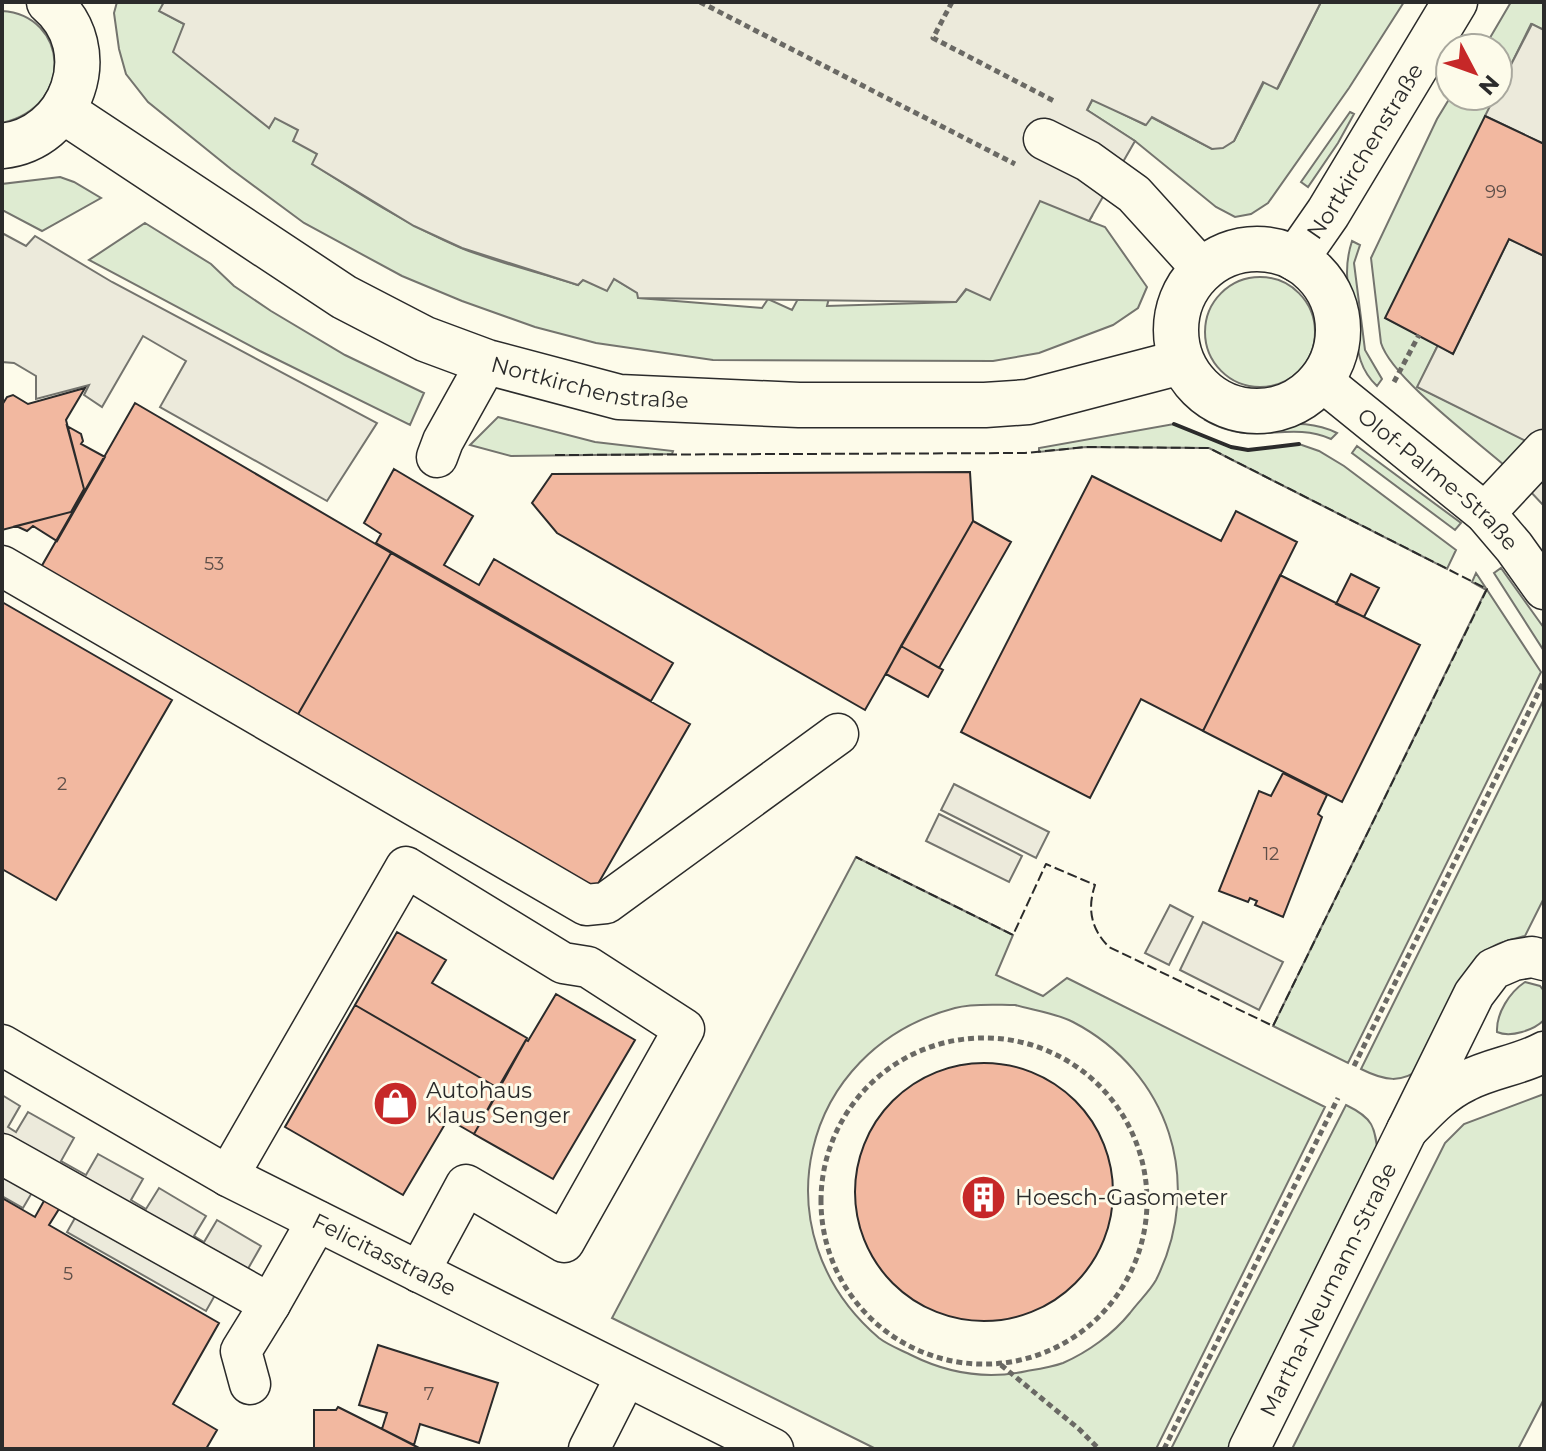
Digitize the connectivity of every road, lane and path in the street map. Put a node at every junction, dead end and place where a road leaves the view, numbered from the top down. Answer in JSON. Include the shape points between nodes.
{"nodes":[{"id":1,"x":49,"y":2,"type":"edge"},
{"id":2,"x":700,"y":2,"type":"edge"},
{"id":3,"x":952,"y":2,"type":"edge"},
{"id":4,"x":1455,"y":2,"type":"edge"},
{"id":5,"x":63,"y":111,"type":"junction"},
{"id":6,"x":1042,"y":137,"type":"junction"},
{"id":7,"x":2,"y":146,"type":"edge"},
{"id":8,"x":1296,"y":259,"type":"junction"},
{"id":9,"x":1203,"y":270,"type":"junction"},
{"id":10,"x":1419,"y":335,"type":"dead end"},
{"id":11,"x":487,"y":362,"type":"junction"},
{"id":12,"x":1181,"y":362,"type":"junction"},
{"id":13,"x":1322,"y":381,"type":"junction"},
{"id":14,"x":1394,"y":382,"type":"dead end"},
{"id":15,"x":1544,"y":450,"type":"edge"},
{"id":16,"x":437,"y":457,"type":"dead end"},
{"id":17,"x":1485,"y":513,"type":"junction"},
{"id":18,"x":2,"y":566,"type":"edge"},
{"id":19,"x":1544,"y":589,"type":"edge"},
{"id":20,"x":1544,"y":681,"type":"edge"},
{"id":21,"x":838,"y":734,"type":"dead end"},
{"id":22,"x":1544,"y":960,"type":"edge"},
{"id":23,"x":2,"y":1045,"type":"edge"},
{"id":24,"x":1544,"y":1052,"type":"edge"},
{"id":25,"x":1354,"y":1066,"type":"dead end"},
{"id":26,"x":1338,"y":1098,"type":"dead end"},
{"id":27,"x":1407,"y":1130,"type":"junction"},
{"id":28,"x":2,"y":1154,"type":"edge"},
{"id":29,"x":228,"y":1176,"type":"junction"},
{"id":30,"x":317,"y":1221,"type":"junction"},
{"id":31,"x":419,"y":1272,"type":"junction"},
{"id":32,"x":270,"y":1304,"type":"junction"},
{"id":33,"x":1001,"y":1365,"type":"junction"},
{"id":34,"x":626,"y":1376,"type":"junction"},
{"id":35,"x":250,"y":1384,"type":"dead end"},
{"id":36,"x":589,"y":1449,"type":"edge"},
{"id":37,"x":773,"y":1449,"type":"edge"},
{"id":38,"x":1099,"y":1449,"type":"edge"},
{"id":39,"x":1164,"y":1449,"type":"edge"},
{"id":40,"x":1249,"y":1449,"type":"edge"}],
"edges":[{"from":1,"to":5,"type":"main road","via":[[68,24],[76,45],[74,91]]},
{"from":2,"to":6,"type":"path"},
{"from":3,"to":6,"type":"path","via":[[933,38]]},
{"from":4,"to":8,"type":"main road","name":"Nortkirchenstraße"},
{"from":5,"to":7,"type":"main road","via":[[28,140]]},
{"from":5,"to":11,"type":"main road","name":"Nortkirchenstraße","via":[[344,297],[425,339]]},
{"from":6,"to":9,"type":"street","via":[[1134,194]]},
{"from":8,"to":9,"type":"main road","via":[[1273,250],[1248,249]]},
{"from":8,"to":13,"type":"main road","via":[[1330,292],[1337,314],[1339,337]]},
{"from":9,"to":12,"type":"main road","via":[[1177,313],[1175,338]]},
{"from":10,"to":14,"type":"path"},
{"from":11,"to":12,"type":"main road","name":"Nortkirchenstraße","via":[[619,397],[799,405],[1028,402]]},
{"from":11,"to":16,"type":"street"},
{"from":12,"to":13,"type":"main road","via":[[1212,399],[1234,409],[1282,408]]},
{"from":13,"to":17,"type":"street","name":"Olof-Palme-Straße"},
{"from":15,"to":17,"type":"street"},
{"from":17,"to":19,"type":"street","name":"Olof-Palme-Straße"},
{"from":18,"to":21,"type":"street","via":[[586,905],[606,903]]},
{"from":20,"to":25,"type":"path"},
{"from":22,"to":27,"type":"street","name":"Martha-Neumann-Straße","via":[[1523,958],[1493,969],[1474,994]]},
{"from":23,"to":29,"type":"street","name":"Felicitasstraße"},
{"from":24,"to":27,"type":"street","name":"Martha-Neumann-Straße","via":[[1450,1090]]},
{"from":26,"to":39,"type":"path"},
{"from":27,"to":40,"type":"street","name":"Martha-Neumann-Straße"},
{"from":28,"to":32,"type":"street"},
{"from":29,"to":30,"type":"street","name":"Felicitasstraße"},
{"from":29,"to":31,"type":"street","via":[[406,867],[563,963],[588,967],[684,1029],[564,1242],[466,1185]]},
{"from":30,"to":31,"type":"street","name":"Felicitasstraße"},
{"from":30,"to":32,"type":"street"},
{"from":31,"to":34,"type":"street","name":"Felicitasstraße"},
{"from":32,"to":35,"type":"street","via":[[241,1351]]},
{"from":33,"to":33,"type":"path","via":[[944,1361],[891,1338],[850,1299],[826,1247],[819,1191],[833,1135],[865,1088],[910,1054],[960,1038],[1012,1039],[1061,1055],[1102,1086],[1132,1128],[1147,1178],[1146,1230],[1129,1278],[1098,1320],[1055,1349]]},
{"from":33,"to":38,"type":"path"},
{"from":34,"to":36,"type":"street"},
{"from":34,"to":37,"type":"street","name":"Felicitasstraße"}]}
